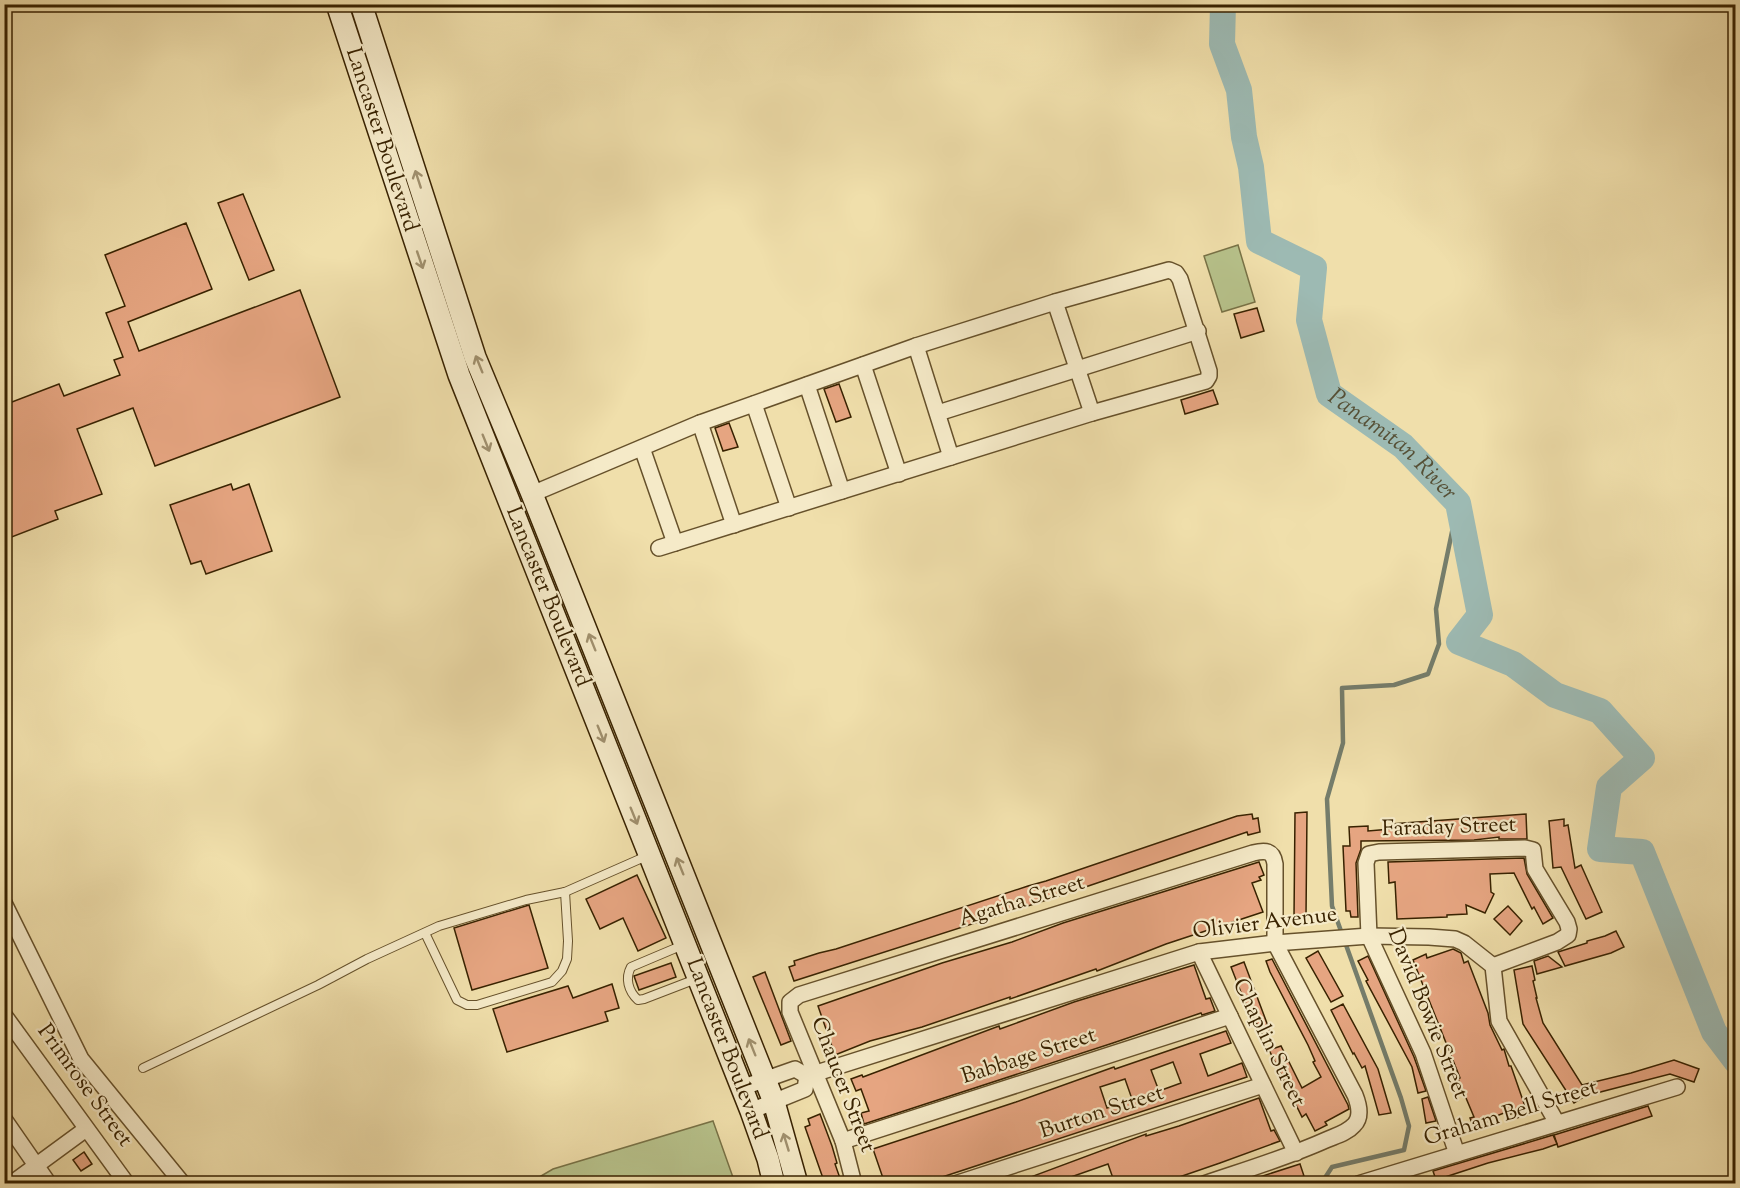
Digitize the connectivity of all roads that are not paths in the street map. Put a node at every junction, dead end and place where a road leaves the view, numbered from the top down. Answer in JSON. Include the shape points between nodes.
{"nodes":[{"id":1,"x":337,"y":4,"type":"edge"},
{"id":2,"x":361,"y":4,"type":"edge"},
{"id":3,"x":1055,"y":302,"type":"junction"},
{"id":4,"x":1198,"y":331,"type":"junction"},
{"id":5,"x":916,"y":346,"type":"junction"},
{"id":6,"x":863,"y":365,"type":"junction"},
{"id":7,"x":1076,"y":369,"type":"junction"},
{"id":8,"x":807,"y":385,"type":"junction"},
{"id":9,"x":754,"y":404,"type":"junction"},
{"id":10,"x":938,"y":413,"type":"junction"},
{"id":11,"x":1092,"y":413,"type":"junction"},
{"id":12,"x":700,"y":423,"type":"junction"},
{"id":13,"x":642,"y":448,"type":"junction"},
{"id":14,"x":951,"y":457,"type":"junction"},
{"id":15,"x":899,"y":474,"type":"junction"},
{"id":16,"x":842,"y":491,"type":"junction"},
{"id":17,"x":532,"y":494,"type":"junction"},
{"id":18,"x":789,"y":508,"type":"junction"},
{"id":19,"x":734,"y":525,"type":"junction"},
{"id":20,"x":675,"y":543,"type":"junction"},
{"id":21,"x":659,"y":548,"type":"dead end"},
{"id":22,"x":613,"y":697,"type":"junction"},
{"id":23,"x":590,"y":706,"type":"junction"},
{"id":24,"x":1369,"y":854,"type":"joint"},
{"id":25,"x":650,"y":855,"type":"junction"},
{"id":26,"x":565,"y":892,"type":"junction"},
{"id":27,"x":4,"y":903,"type":"edge"},
{"id":28,"x":424,"y":933,"type":"junction"},
{"id":29,"x":1362,"y":936,"type":"junction"},
{"id":30,"x":1275,"y":943,"type":"junction"},
{"id":31,"x":685,"y":944,"type":"junction"},
{"id":32,"x":1199,"y":952,"type":"junction"},
{"id":33,"x":1493,"y":966,"type":"junction"},
{"id":34,"x":698,"y":978,"type":"junction"},
{"id":35,"x":790,"y":1002,"type":"joint"},
{"id":36,"x":4,"y":1015,"type":"edge"},
{"id":37,"x":1230,"y":1016,"type":"junction"},
{"id":38,"x":143,"y":1068,"type":"dead end"},
{"id":39,"x":811,"y":1074,"type":"junction"},
{"id":40,"x":765,"y":1080,"type":"junction"},
{"id":41,"x":1263,"y":1085,"type":"junction"},
{"id":42,"x":1677,"y":1087,"type":"dead end"},
{"id":43,"x":741,"y":1088,"type":"junction"},
{"id":44,"x":774,"y":1102,"type":"junction"},
{"id":45,"x":751,"y":1111,"type":"junction"},
{"id":46,"x":4,"y":1119,"type":"edge"},
{"id":47,"x":1557,"y":1123,"type":"junction"},
{"id":48,"x":86,"y":1129,"type":"junction"},
{"id":49,"x":843,"y":1141,"type":"junction"},
{"id":50,"x":1296,"y":1153,"type":"junction"},
{"id":51,"x":1457,"y":1154,"type":"junction"},
{"id":52,"x":36,"y":1165,"type":"junction"},
{"id":53,"x":11,"y":1184,"type":"edge"},
{"id":54,"x":49,"y":1184,"type":"edge"},
{"id":55,"x":127,"y":1184,"type":"edge"},
{"id":56,"x":183,"y":1184,"type":"edge"},
{"id":57,"x":774,"y":1184,"type":"edge"},
{"id":58,"x":797,"y":1184,"type":"edge"},
{"id":59,"x":854,"y":1184,"type":"edge"},
{"id":60,"x":955,"y":1184,"type":"edge"},
{"id":61,"x":1204,"y":1184,"type":"edge"},
{"id":62,"x":1358,"y":1184,"type":"edge"}],
"edges":[{"from":1,"to":23,"type":"main road","name":"Lancaster Boulevard","one_way":true,"via":[[459,375]]},
{"from":17,"to":2,"type":"main road","name":"Lancaster Boulevard","one_way":true,"via":[[475,357]]},
{"from":3,"to":4,"type":"street","via":[[1169,270],[1180,279]]},
{"from":3,"to":5,"type":"street"},
{"from":3,"to":7,"type":"street"},
{"from":4,"to":7,"type":"street"},
{"from":4,"to":11,"type":"street","via":[[1209,371],[1206,381]]},
{"from":5,"to":6,"type":"street"},
{"from":5,"to":10,"type":"street"},
{"from":6,"to":8,"type":"street"},
{"from":6,"to":15,"type":"street"},
{"from":7,"to":10,"type":"street"},
{"from":7,"to":11,"type":"street"},
{"from":8,"to":9,"type":"street"},
{"from":8,"to":16,"type":"street"},
{"from":9,"to":12,"type":"street"},
{"from":9,"to":18,"type":"street"},
{"from":10,"to":14,"type":"street"},
{"from":11,"to":14,"type":"street"},
{"from":12,"to":13,"type":"street"},
{"from":12,"to":19,"type":"street"},
{"from":13,"to":17,"type":"street"},
{"from":13,"to":20,"type":"street"},
{"from":14,"to":15,"type":"street"},
{"from":15,"to":16,"type":"street"},
{"from":16,"to":18,"type":"street"},
{"from":22,"to":17,"type":"main road","name":"Lancaster Boulevard","one_way":true},
{"from":18,"to":19,"type":"street"},
{"from":19,"to":20,"type":"street"},
{"from":20,"to":21,"type":"street"},
{"from":22,"to":23,"type":"main road"},
{"from":40,"to":22,"type":"main road","name":"Lancaster Boulevard","one_way":true},
{"from":23,"to":25,"type":"main road","name":"Lancaster Boulevard","one_way":true},
{"from":24,"to":29,"type":"street","name":"David Bowie Street"},
{"from":24,"to":33,"type":"street","name":"Faraday Street","via":[[1533,850],[1535,869],[1567,922],[1568,935]]},
{"from":25,"to":26,"type":"lane"},
{"from":25,"to":31,"type":"main road","name":"Lancaster Boulevard"},
{"from":26,"to":28,"type":"lane","via":[[526,900]]},
{"from":26,"to":28,"type":"lane","via":[[568,940],[562,971],[552,982],[477,1005],[457,999]]},
{"from":27,"to":56,"type":"street","via":[[81,1059]]},
{"from":28,"to":38,"type":"lane"},
{"from":29,"to":30,"type":"street","name":"Olivier Avenue"},
{"from":29,"to":33,"type":"street","name":"Olivier Avenue","via":[[1455,939]]},
{"from":29,"to":51,"type":"street","name":"David Bowie Street","via":[[1423,1053]]},
{"from":30,"to":32,"type":"street","name":"Olivier Avenue"},
{"from":30,"to":35,"type":"street","name":"Agatha Street","via":[[1274,856],[1262,851],[800,995]]},
{"from":30,"to":50,"type":"street","via":[[1359,1106],[1355,1125]]},
{"from":31,"to":34,"type":"main road","name":"Lancaster Boulevard"},
{"from":31,"to":34,"type":"lane","via":[[631,967],[627,980],[632,995],[644,999]]},
{"from":32,"to":37,"type":"street","name":"Chaplin Street"},
{"from":32,"to":39,"type":"street","name":"Olivier Avenue"},
{"from":33,"to":47,"type":"street","via":[[1499,1021]]},
{"from":34,"to":43,"type":"main road","name":"Lancaster Boulevard"},
{"from":35,"to":39,"type":"street","name":"Chaucer Street"},
{"from":36,"to":48,"type":"street","name":"Primrose Street"},
{"from":37,"to":41,"type":"street","name":"Chaplin Street"},
{"from":37,"to":49,"type":"street","name":"Babbage Street"},
{"from":39,"to":40,"type":"street","name":"Olivier Avenue","via":[[795,1070]]},
{"from":39,"to":44,"type":"street","via":[[805,1089]]},
{"from":39,"to":49,"type":"street","name":"Chaucer Street"},
{"from":40,"to":43,"type":"street","name":"Olivier Avenue"},
{"from":40,"to":44,"type":"main road","name":"Lancaster Boulevard"},
{"from":41,"to":50,"type":"street","name":"Chaplin Street"},
{"from":41,"to":60,"type":"street","name":"Burton Street"},
{"from":42,"to":47,"type":"street","name":"Graham Bell Street"},
{"from":43,"to":45,"type":"main road","name":"Lancaster Boulevard"},
{"from":44,"to":45,"type":"street"},
{"from":58,"to":44,"type":"main road","name":"Lancaster Boulevard","one_way":true},
{"from":45,"to":57,"type":"main road","name":"Lancaster Boulevard"},
{"from":46,"to":52,"type":"street"},
{"from":47,"to":51,"type":"street","name":"Graham Bell Street"},
{"from":48,"to":52,"type":"street"},
{"from":48,"to":55,"type":"street","name":"Primrose Street"},
{"from":49,"to":59,"type":"street","name":"Chaucer Street"},
{"from":50,"to":61,"type":"street"},
{"from":51,"to":62,"type":"street","name":"Graham Bell Street"},
{"from":52,"to":53,"type":"street"},
{"from":52,"to":54,"type":"street"}]}
